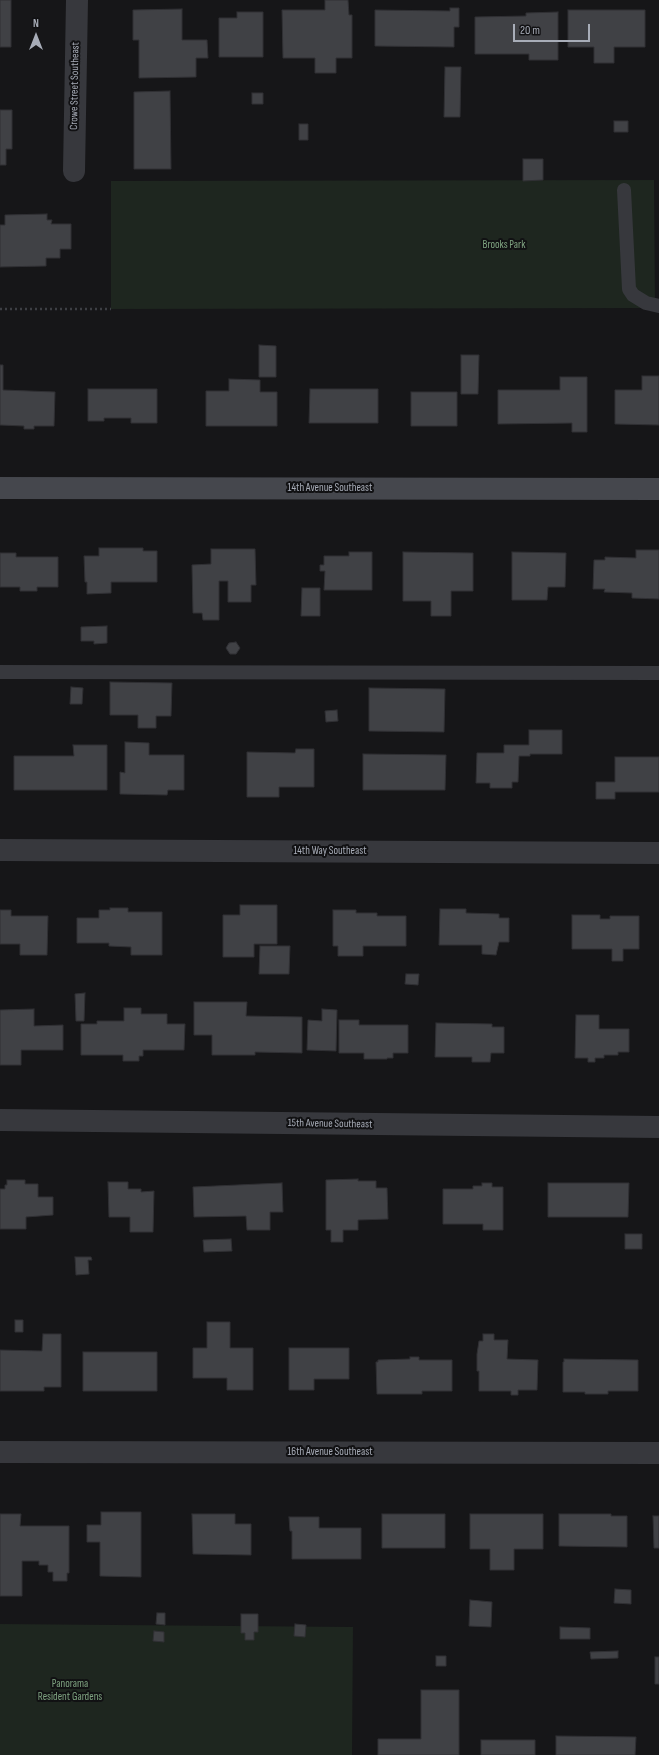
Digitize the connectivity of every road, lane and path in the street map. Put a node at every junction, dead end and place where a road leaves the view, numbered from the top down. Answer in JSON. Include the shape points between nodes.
{"nodes":[{"id":1,"x":77,"y":0,"type":"edge"},
{"id":2,"x":74,"y":171,"type":"dead end"},
{"id":3,"x":624,"y":190,"type":"dead end"},
{"id":4,"x":659,"y":306,"type":"edge"},
{"id":5,"x":0,"y":309,"type":"edge"},
{"id":6,"x":111,"y":309,"type":"dead end"},
{"id":7,"x":0,"y":488,"type":"edge"},
{"id":8,"x":659,"y":489,"type":"edge"},
{"id":9,"x":0,"y":672,"type":"edge"},
{"id":10,"x":659,"y":672,"type":"edge"},
{"id":11,"x":0,"y":850,"type":"edge"},
{"id":12,"x":659,"y":852,"type":"edge"},
{"id":13,"x":0,"y":1120,"type":"edge"},
{"id":14,"x":659,"y":1127,"type":"edge"},
{"id":15,"x":0,"y":1452,"type":"edge"},
{"id":16,"x":659,"y":1453,"type":"edge"}],
"edges":[{"from":1,"to":2,"type":"street","name":"Crowe Street Southeast"},
{"from":3,"to":4,"type":"lane","via":[[629,289],[633,295],[646,303]]},
{"from":5,"to":6,"type":"path"},
{"from":7,"to":8,"type":"street","name":"14th Avenue Southeast"},
{"from":9,"to":10,"type":"lane"},
{"from":11,"to":12,"type":"street","name":"14th Way Southeast"},
{"from":13,"to":14,"type":"street","name":"15th Avenue Southeast"},
{"from":15,"to":16,"type":"street","name":"16th Avenue Southeast"}]}
